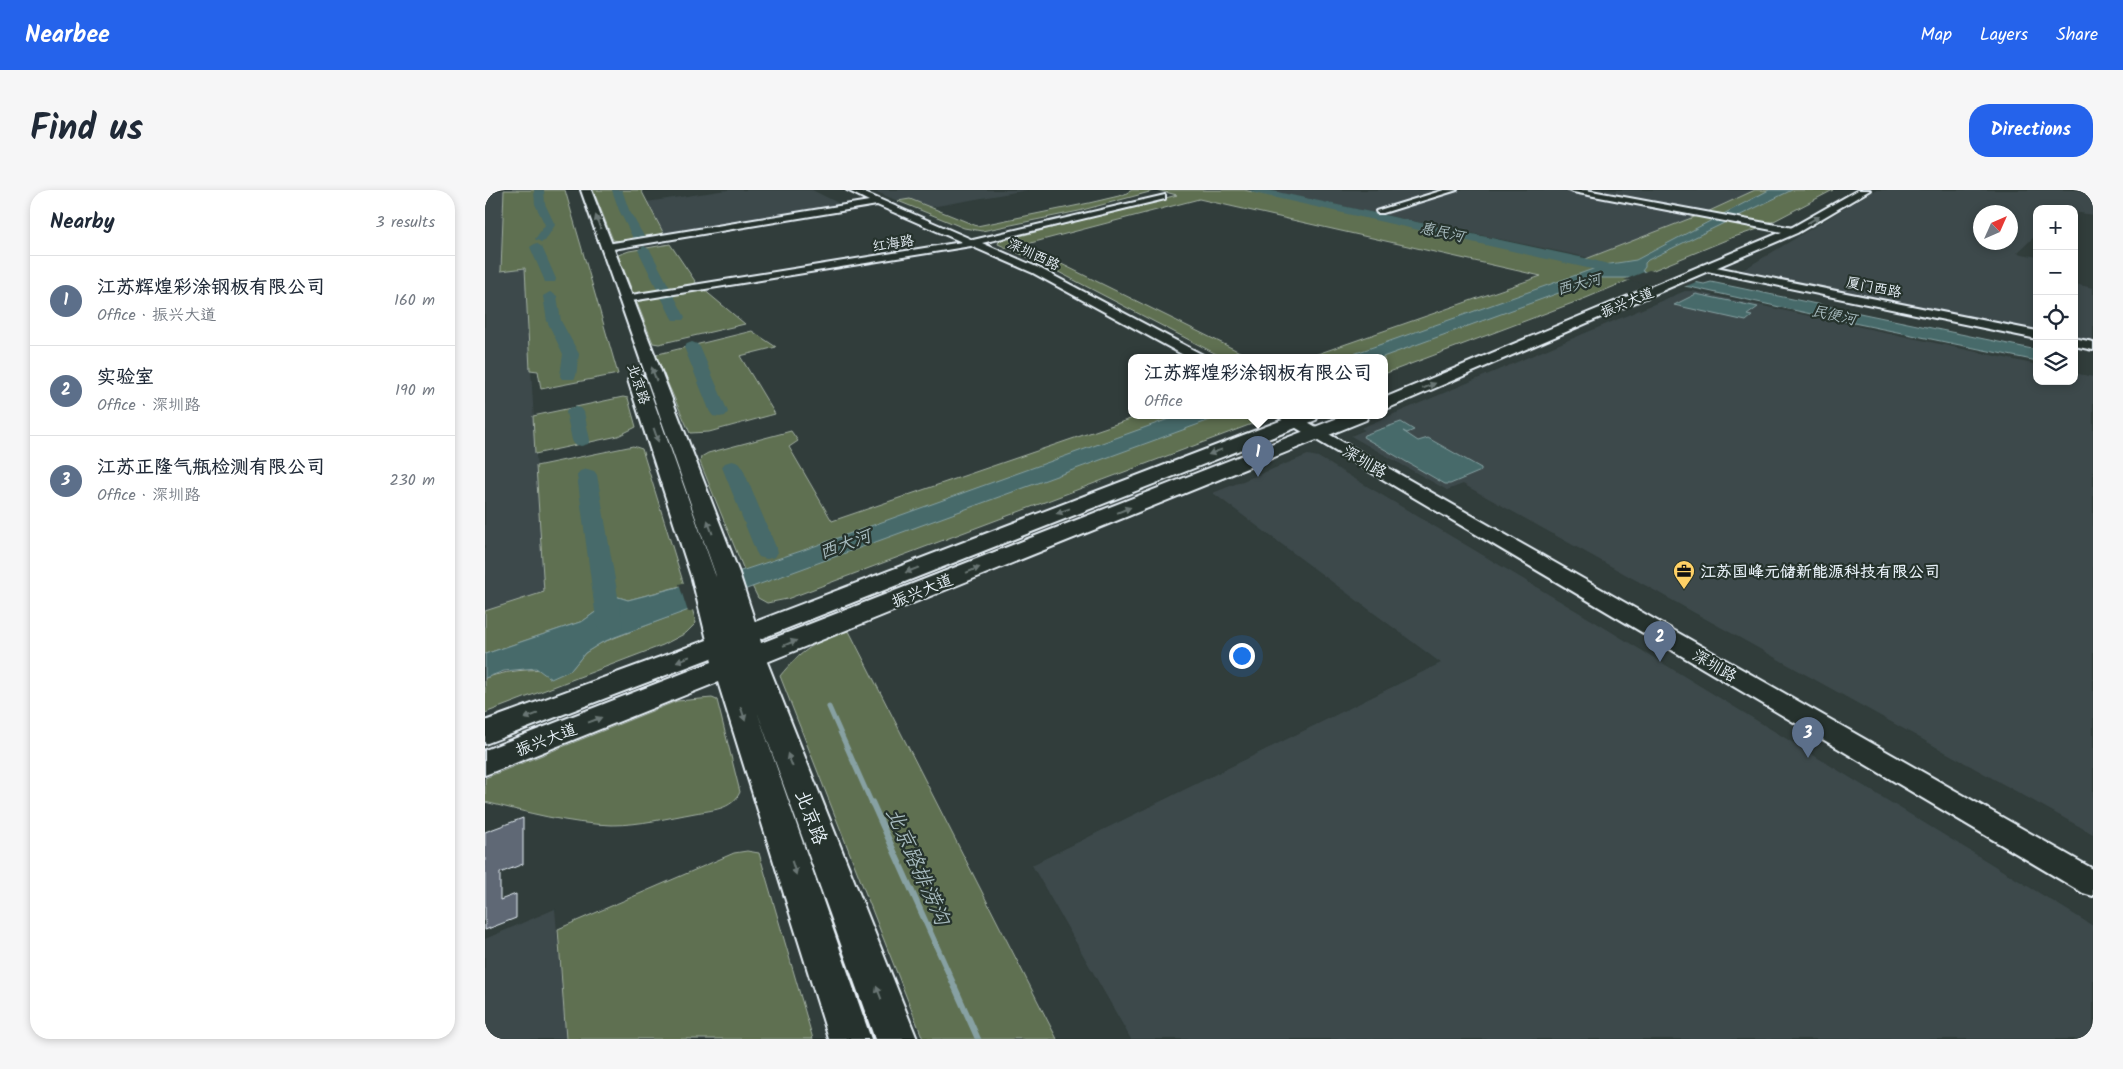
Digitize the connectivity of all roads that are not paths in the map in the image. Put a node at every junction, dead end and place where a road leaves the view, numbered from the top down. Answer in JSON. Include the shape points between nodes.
{"nodes":[{"id":1,"x":574,"y":190,"type":"edge"},
{"id":2,"x":586,"y":190,"type":"edge"},
{"id":3,"x":845,"y":190,"type":"edge"},
{"id":4,"x":851,"y":190,"type":"edge"},
{"id":5,"x":1453,"y":190,"type":"edge"},
{"id":6,"x":1573,"y":190,"type":"edge"},
{"id":7,"x":1846,"y":190,"type":"edge"},
{"id":8,"x":1865,"y":190,"type":"edge"},
{"id":9,"x":1160,"y":196,"type":"dead end"},
{"id":10,"x":875,"y":203,"type":"junction"},
{"id":11,"x":1380,"y":211,"type":"dead end"},
{"id":12,"x":1778,"y":228,"type":"junction"},
{"id":13,"x":1793,"y":231,"type":"junction"},
{"id":14,"x":968,"y":242,"type":"junction"},
{"id":15,"x":607,"y":247,"type":"junction"},
{"id":16,"x":1706,"y":268,"type":"junction"},
{"id":17,"x":625,"y":297,"type":"junction"},
{"id":18,"x":2033,"y":334,"type":"edge"},
{"id":19,"x":2078,"y":343,"type":"edge"},
{"id":20,"x":2093,"y":346,"type":"edge"},
{"id":21,"x":1179,"y":354,"type":"edge"},
{"id":22,"x":1191,"y":354,"type":"edge"},
{"id":23,"x":1421,"y":372,"type":"dead end"},
{"id":24,"x":1388,"y":403,"type":"edge"},
{"id":25,"x":1328,"y":419,"type":"edge"},
{"id":26,"x":1307,"y":421,"type":"edge"},
{"id":27,"x":719,"y":587,"type":"junction"},
{"id":28,"x":737,"y":651,"type":"junction"},
{"id":29,"x":485,"y":733,"type":"edge"},
{"id":30,"x":485,"y":763,"type":"edge"},
{"id":31,"x":2093,"y":868,"type":"edge"},
{"id":32,"x":2093,"y":884,"type":"edge"},
{"id":33,"x":850,"y":1039,"type":"edge"},
{"id":34,"x":896,"y":1039,"type":"edge"}],
"edges":[{"from":1,"to":27,"type":"main road","name":"北京路","one_way":true,"via":[[631,360]]},
{"from":15,"to":2,"type":"main road","name":"北京路","one_way":true},
{"from":3,"to":10,"type":"street","name":"深圳西路"},
{"from":4,"to":14,"type":"street","name":"深圳西路"},
{"from":5,"to":11,"type":"street"},
{"from":6,"to":12,"type":"street"},
{"from":7,"to":12,"type":"main road","name":"振兴大道"},
{"from":13,"to":8,"type":"main road","name":"振兴大道","one_way":true},
{"from":9,"to":14,"type":"street","name":"红海路"},
{"from":10,"to":14,"type":"street","name":"深圳西路"},
{"from":10,"to":15,"type":"street"},
{"from":12,"to":13,"type":"street"},
{"from":12,"to":23,"type":"main road","name":"振兴大道"},
{"from":13,"to":16,"type":"main road","name":"振兴大道"},
{"from":14,"to":17,"type":"street","name":"红海路"},
{"from":14,"to":21,"type":"street","name":"深圳西路","via":[[1049,282]]},
{"from":14,"to":22,"type":"street","name":"深圳西路","via":[[1037,271]]},
{"from":15,"to":17,"type":"main road","name":"北京路"},
{"from":16,"to":18,"type":"street","name":"厦门西路"},
{"from":24,"to":16,"type":"main road","name":"振兴大道","one_way":true},
{"from":27,"to":17,"type":"main road","name":"北京路","one_way":true},
{"from":19,"to":20,"type":"street"},
{"from":25,"to":26,"type":"main road","name":"振兴大道"},
{"from":26,"to":28,"type":"main road","name":"振兴大道"},
{"from":26,"to":31,"type":"street","name":"深圳路"},
{"from":26,"to":32,"type":"street","name":"深圳路"},
{"from":27,"to":28,"type":"main road","name":"北京路"},
{"from":28,"to":29,"type":"main road","name":"振兴大道","one_way":true},
{"from":30,"to":28,"type":"main road","name":"振兴大道","one_way":true},
{"from":28,"to":33,"type":"main road","name":"北京路","one_way":true},
{"from":34,"to":28,"type":"main road","name":"北京路","one_way":true}]}
